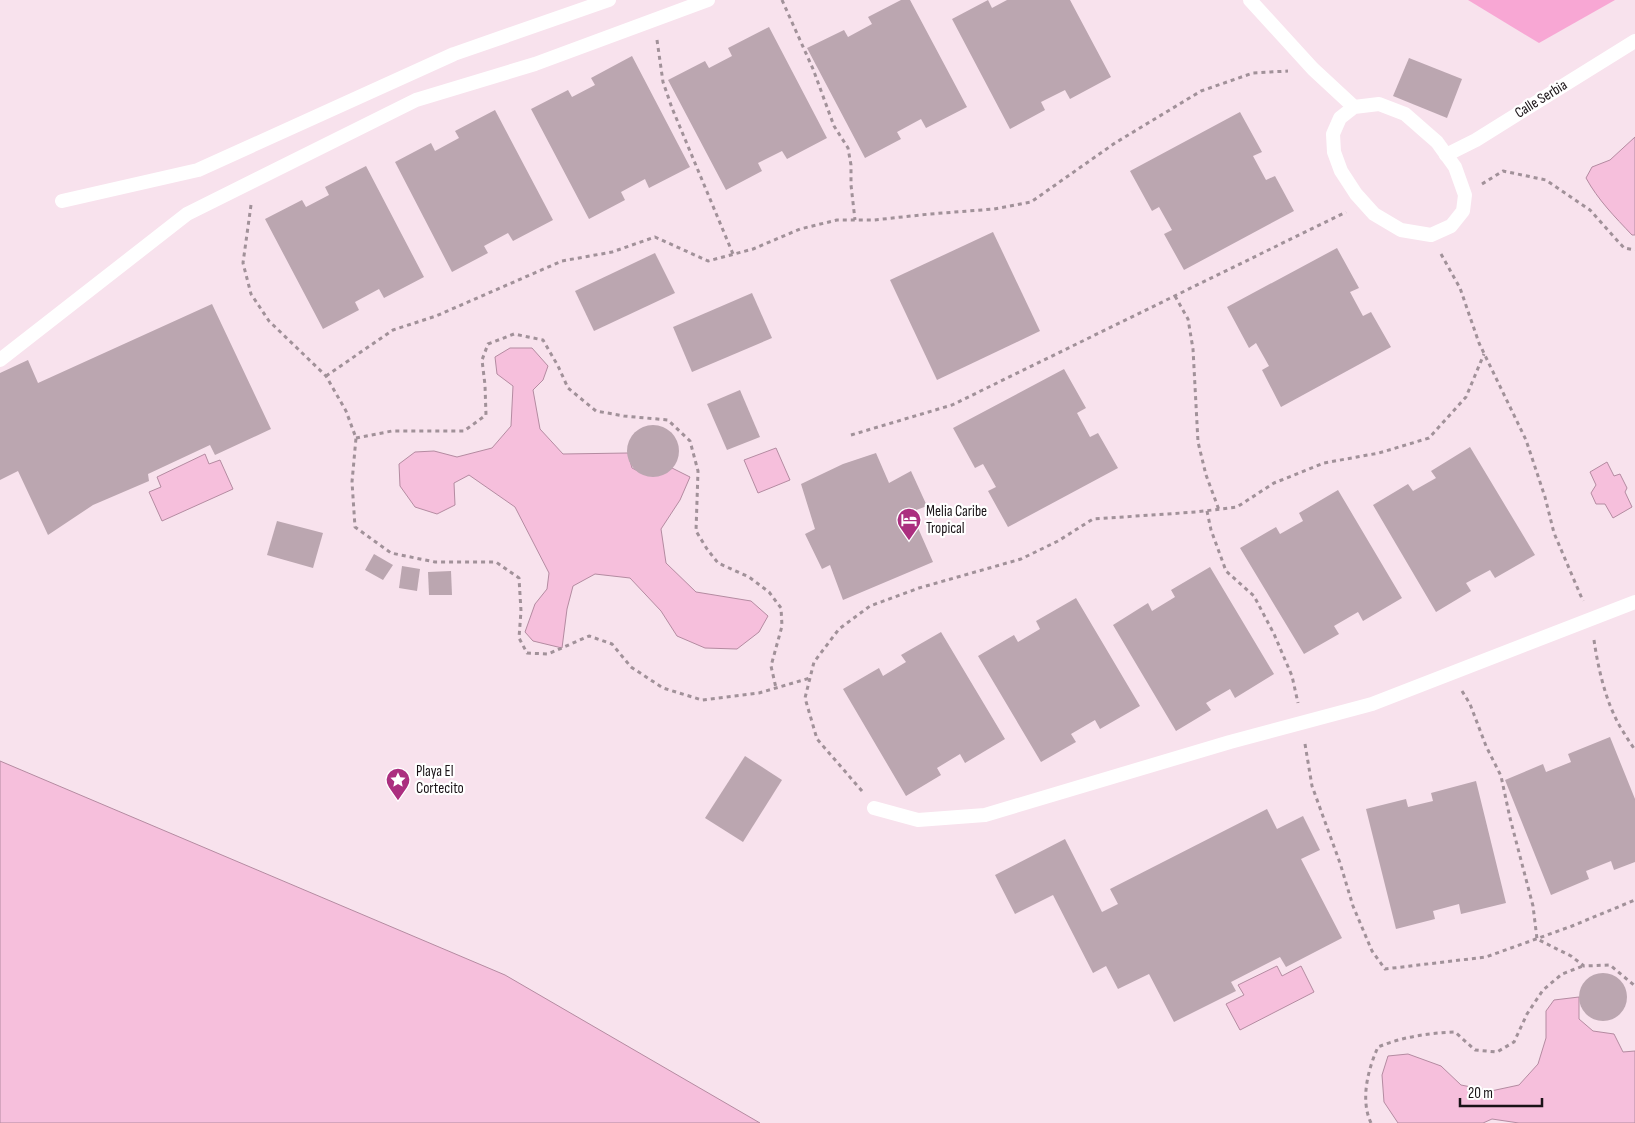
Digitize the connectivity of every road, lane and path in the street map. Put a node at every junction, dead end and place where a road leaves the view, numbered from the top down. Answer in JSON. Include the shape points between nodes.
{"nodes":[{"id":1,"x":609,"y":0,"type":"edge"},
{"id":2,"x":708,"y":0,"type":"edge"},
{"id":3,"x":782,"y":0,"type":"edge"},
{"id":4,"x":1250,"y":0,"type":"edge"},
{"id":5,"x":656,"y":20,"type":"junction"},
{"id":6,"x":1635,"y":41,"type":"edge"},
{"id":7,"x":1313,"y":69,"type":"junction"},
{"id":8,"x":1354,"y":107,"type":"junction"},
{"id":9,"x":1446,"y":155,"type":"junction"},
{"id":10,"x":259,"y":178,"type":"junction"},
{"id":11,"x":1465,"y":195,"type":"junction"},
{"id":12,"x":62,"y":200,"type":"dead end"},
{"id":13,"x":1364,"y":203,"type":"junction"},
{"id":14,"x":855,"y":220,"type":"junction"},
{"id":15,"x":1431,"y":236,"type":"junction"},
{"id":16,"x":1635,"y":250,"type":"edge"},
{"id":17,"x":733,"y":254,"type":"junction"},
{"id":18,"x":1175,"y":296,"type":"junction"},
{"id":19,"x":1484,"y":354,"type":"junction"},
{"id":20,"x":0,"y":360,"type":"edge"},
{"id":21,"x":326,"y":376,"type":"junction"},
{"id":22,"x":851,"y":435,"type":"dead end"},
{"id":23,"x":356,"y":438,"type":"junction"},
{"id":24,"x":1219,"y":510,"type":"junction"},
{"id":25,"x":1635,"y":602,"type":"edge"},
{"id":26,"x":1590,"y":619,"type":"junction"},
{"id":27,"x":1452,"y":673,"type":"junction"},
{"id":28,"x":810,"y":678,"type":"junction"},
{"id":29,"x":776,"y":688,"type":"junction"},
{"id":30,"x":1635,"y":750,"type":"edge"},
{"id":31,"x":874,"y":808,"type":"joint"},
{"id":32,"x":1635,"y":900,"type":"edge"},
{"id":33,"x":1537,"y":939,"type":"junction"},
{"id":34,"x":1584,"y":966,"type":"junction"},
{"id":35,"x":1385,"y":969,"type":"dead end"},
{"id":36,"x":1635,"y":986,"type":"edge"},
{"id":37,"x":1371,"y":1123,"type":"edge"}],
"edges":[{"from":1,"to":12,"type":"lane","via":[[454,54],[198,170]]},
{"from":2,"to":5,"type":"lane"},
{"from":3,"to":14,"type":"path","via":[[834,126],[848,148]]},
{"from":4,"to":7,"type":"lane"},
{"from":5,"to":10,"type":"lane","via":[[535,64],[416,100]]},
{"from":5,"to":17,"type":"path","via":[[663,82]]},
{"from":6,"to":9,"type":"lane","name":"Calle Serbia","via":[[1476,140]]},
{"from":7,"to":8,"type":"lane"},
{"from":7,"to":14,"type":"path","via":[[1253,74],[1201,91],[1115,143],[1031,202],[994,209]]},
{"from":8,"to":9,"type":"lane","via":[[1379,104],[1405,114],[1437,142]]},
{"from":8,"to":13,"type":"lane","via":[[1340,118],[1333,134],[1334,152],[1342,171]]},
{"from":9,"to":11,"type":"lane","via":[[1455,167]]},
{"from":10,"to":20,"type":"lane","via":[[186,214]]},
{"from":10,"to":21,"type":"path","via":[[250,212],[243,264],[251,294],[269,321]]},
{"from":11,"to":15,"type":"lane","via":[[1463,211],[1451,226]]},
{"from":11,"to":16,"type":"path","via":[[1503,171],[1546,180],[1590,210],[1624,248]]},
{"from":13,"to":15,"type":"lane","via":[[1374,214],[1401,230]]},
{"from":13,"to":18,"type":"path"},
{"from":14,"to":17,"type":"path","via":[[837,220],[800,229],[754,249]]},
{"from":15,"to":19,"type":"path","via":[[1460,288]]},
{"from":17,"to":21,"type":"path","via":[[708,261],[656,237],[612,252],[562,261],[436,316],[393,330]]},
{"from":18,"to":22,"type":"path","via":[[952,405]]},
{"from":18,"to":24,"type":"path","via":[[1188,319],[1193,349],[1198,442]]},
{"from":19,"to":24,"type":"path","via":[[1466,397],[1429,438],[1379,453],[1324,463],[1274,483],[1237,507]]},
{"from":19,"to":26,"type":"path","via":[[1526,440],[1554,533]]},
{"from":21,"to":23,"type":"path","via":[[346,411]]},
{"from":23,"to":29,"type":"path","via":[[352,482],[355,527],[391,553],[435,562],[496,562],[519,578],[520,638],[527,653],[548,654],[589,636],[612,644],[631,667],[663,688],[702,700]]},
{"from":23,"to":29,"type":"path","via":[[392,431],[464,431],[486,415],[482,360],[488,344],[514,334],[542,340],[568,388],[596,410],[668,420],[690,441],[698,471],[696,532],[718,562],[770,592],[781,608],[782,626],[771,666]]},
{"from":24,"to":28,"type":"path","via":[[1093,519],[1021,559],[919,588],[870,606],[839,629],[814,662]]},
{"from":25,"to":26,"type":"lane"},
{"from":26,"to":27,"type":"lane"},
{"from":26,"to":30,"type":"path","via":[[1596,660],[1606,693],[1618,723]]},
{"from":27,"to":31,"type":"lane","via":[[1372,704],[1230,742],[986,815],[918,820]]},
{"from":27,"to":33,"type":"path","via":[[1470,704],[1501,776]]},
{"from":28,"to":29,"type":"path"},
{"from":28,"to":31,"type":"path","via":[[805,698],[817,739]]},
{"from":32,"to":33,"type":"path"},
{"from":33,"to":34,"type":"path"},
{"from":33,"to":35,"type":"path","via":[[1486,957]]},
{"from":34,"to":36,"type":"path","via":[[1610,965]]},
{"from":34,"to":37,"type":"path","via":[[1562,974],[1543,990],[1514,1042],[1497,1052],[1475,1050],[1455,1032],[1435,1032],[1394,1040],[1378,1047],[1370,1064],[1368,1079],[1366,1108]]}]}
